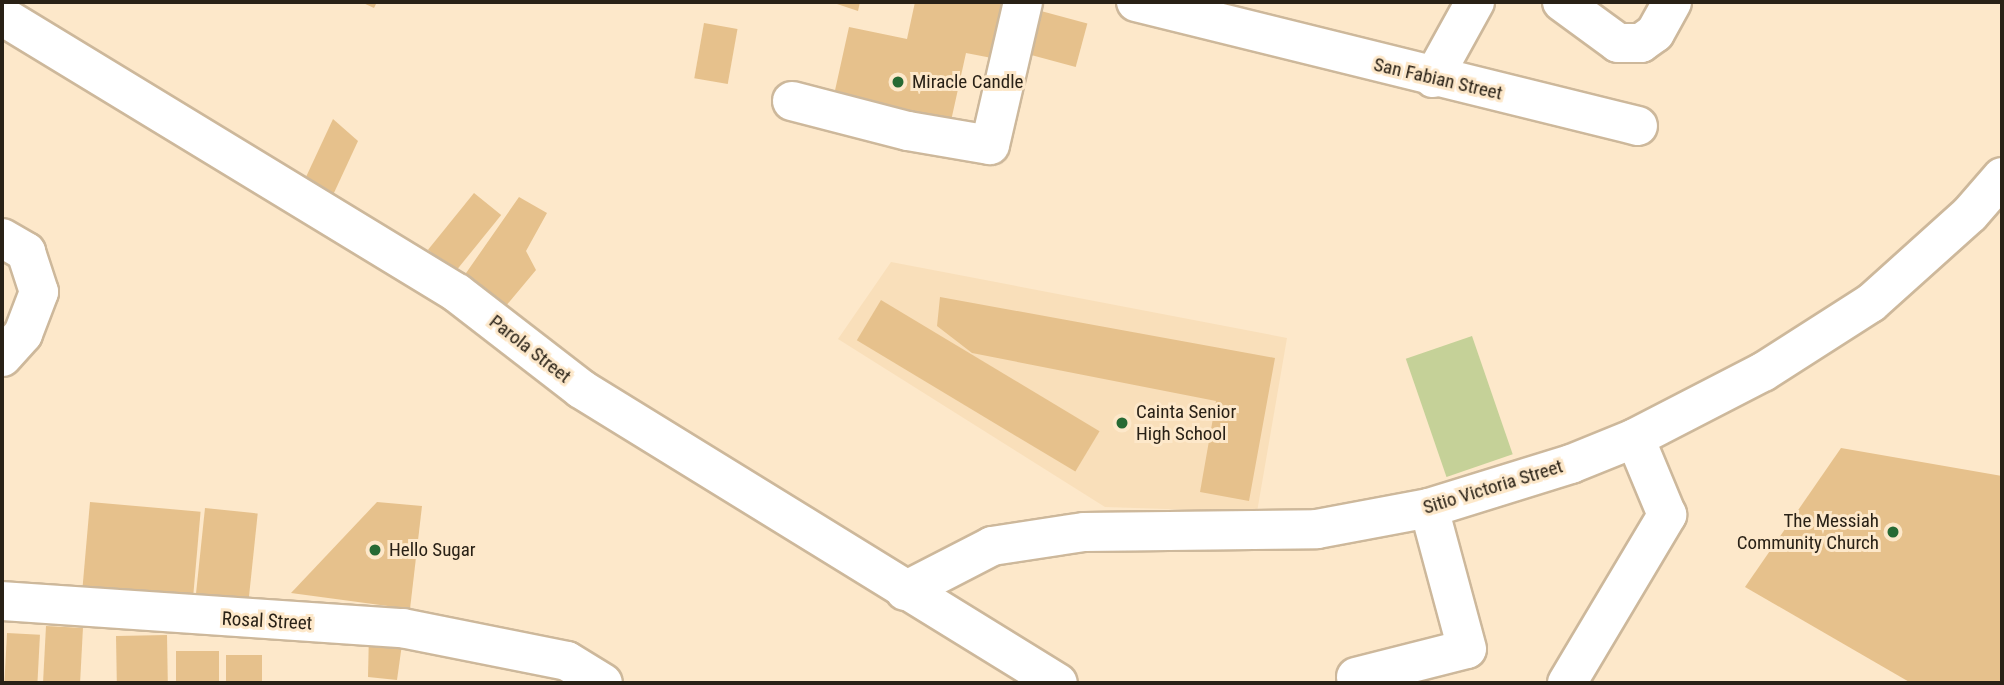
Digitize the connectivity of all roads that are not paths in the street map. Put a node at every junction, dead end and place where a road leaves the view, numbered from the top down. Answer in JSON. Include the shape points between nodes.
{"nodes":[{"id":1,"x":1023,"y":2,"type":"edge"},
{"id":2,"x":1136,"y":2,"type":"edge"},
{"id":3,"x":1475,"y":2,"type":"edge"},
{"id":4,"x":1562,"y":2,"type":"edge"},
{"id":5,"x":1672,"y":2,"type":"edge"},
{"id":6,"x":2,"y":16,"type":"edge"},
{"id":7,"x":1247,"y":16,"type":"edge"},
{"id":8,"x":1433,"y":78,"type":"junction"},
{"id":9,"x":792,"y":101,"type":"dead end"},
{"id":10,"x":1638,"y":125,"type":"dead end"},
{"id":11,"x":2002,"y":177,"type":"edge"},
{"id":12,"x":2,"y":238,"type":"edge"},
{"id":13,"x":2,"y":357,"type":"edge"},
{"id":14,"x":1635,"y":438,"type":"junction"},
{"id":15,"x":1429,"y":508,"type":"junction"},
{"id":16,"x":905,"y":591,"type":"junction"},
{"id":17,"x":2,"y":601,"type":"edge"},
{"id":18,"x":519,"y":669,"type":"edge"},
{"id":19,"x":1356,"y":677,"type":"dead end"},
{"id":20,"x":603,"y":683,"type":"edge"},
{"id":21,"x":1058,"y":683,"type":"edge"},
{"id":22,"x":1567,"y":683,"type":"edge"}],
"edges":[{"from":1,"to":9,"type":"street","via":[[990,145],[908,131]]},
{"from":2,"to":7,"type":"street","name":"San Fabian Street"},
{"from":3,"to":8,"type":"street"},
{"from":4,"to":5,"type":"street","via":[[1618,43],[1641,43],[1655,33]]},
{"from":6,"to":16,"type":"street","name":"Parola Street","via":[[446,286],[581,389]]},
{"from":7,"to":8,"type":"street","name":"San Fabian Street"},
{"from":8,"to":10,"type":"street","name":"San Fabian Street"},
{"from":11,"to":14,"type":"street","name":"Sitio Victoria Street","via":[[1970,214],[1871,303],[1763,372]]},
{"from":12,"to":13,"type":"street","via":[[26,252],[39,292],[23,334]]},
{"from":14,"to":15,"type":"street","name":"Sitio Victoria Street","via":[[1571,464]]},
{"from":14,"to":22,"type":"street","via":[[1667,515]]},
{"from":15,"to":16,"type":"street","name":"Sitio Victoria Street","via":[[1317,529],[1084,532],[992,546]]},
{"from":15,"to":19,"type":"street","via":[[1467,649]]},
{"from":16,"to":21,"type":"street","name":"Parola Street"},
{"from":17,"to":18,"type":"street","name":"Rosal Street","via":[[402,628]]},
{"from":18,"to":20,"type":"street","name":"Rosal Street","via":[[566,661]]}]}
